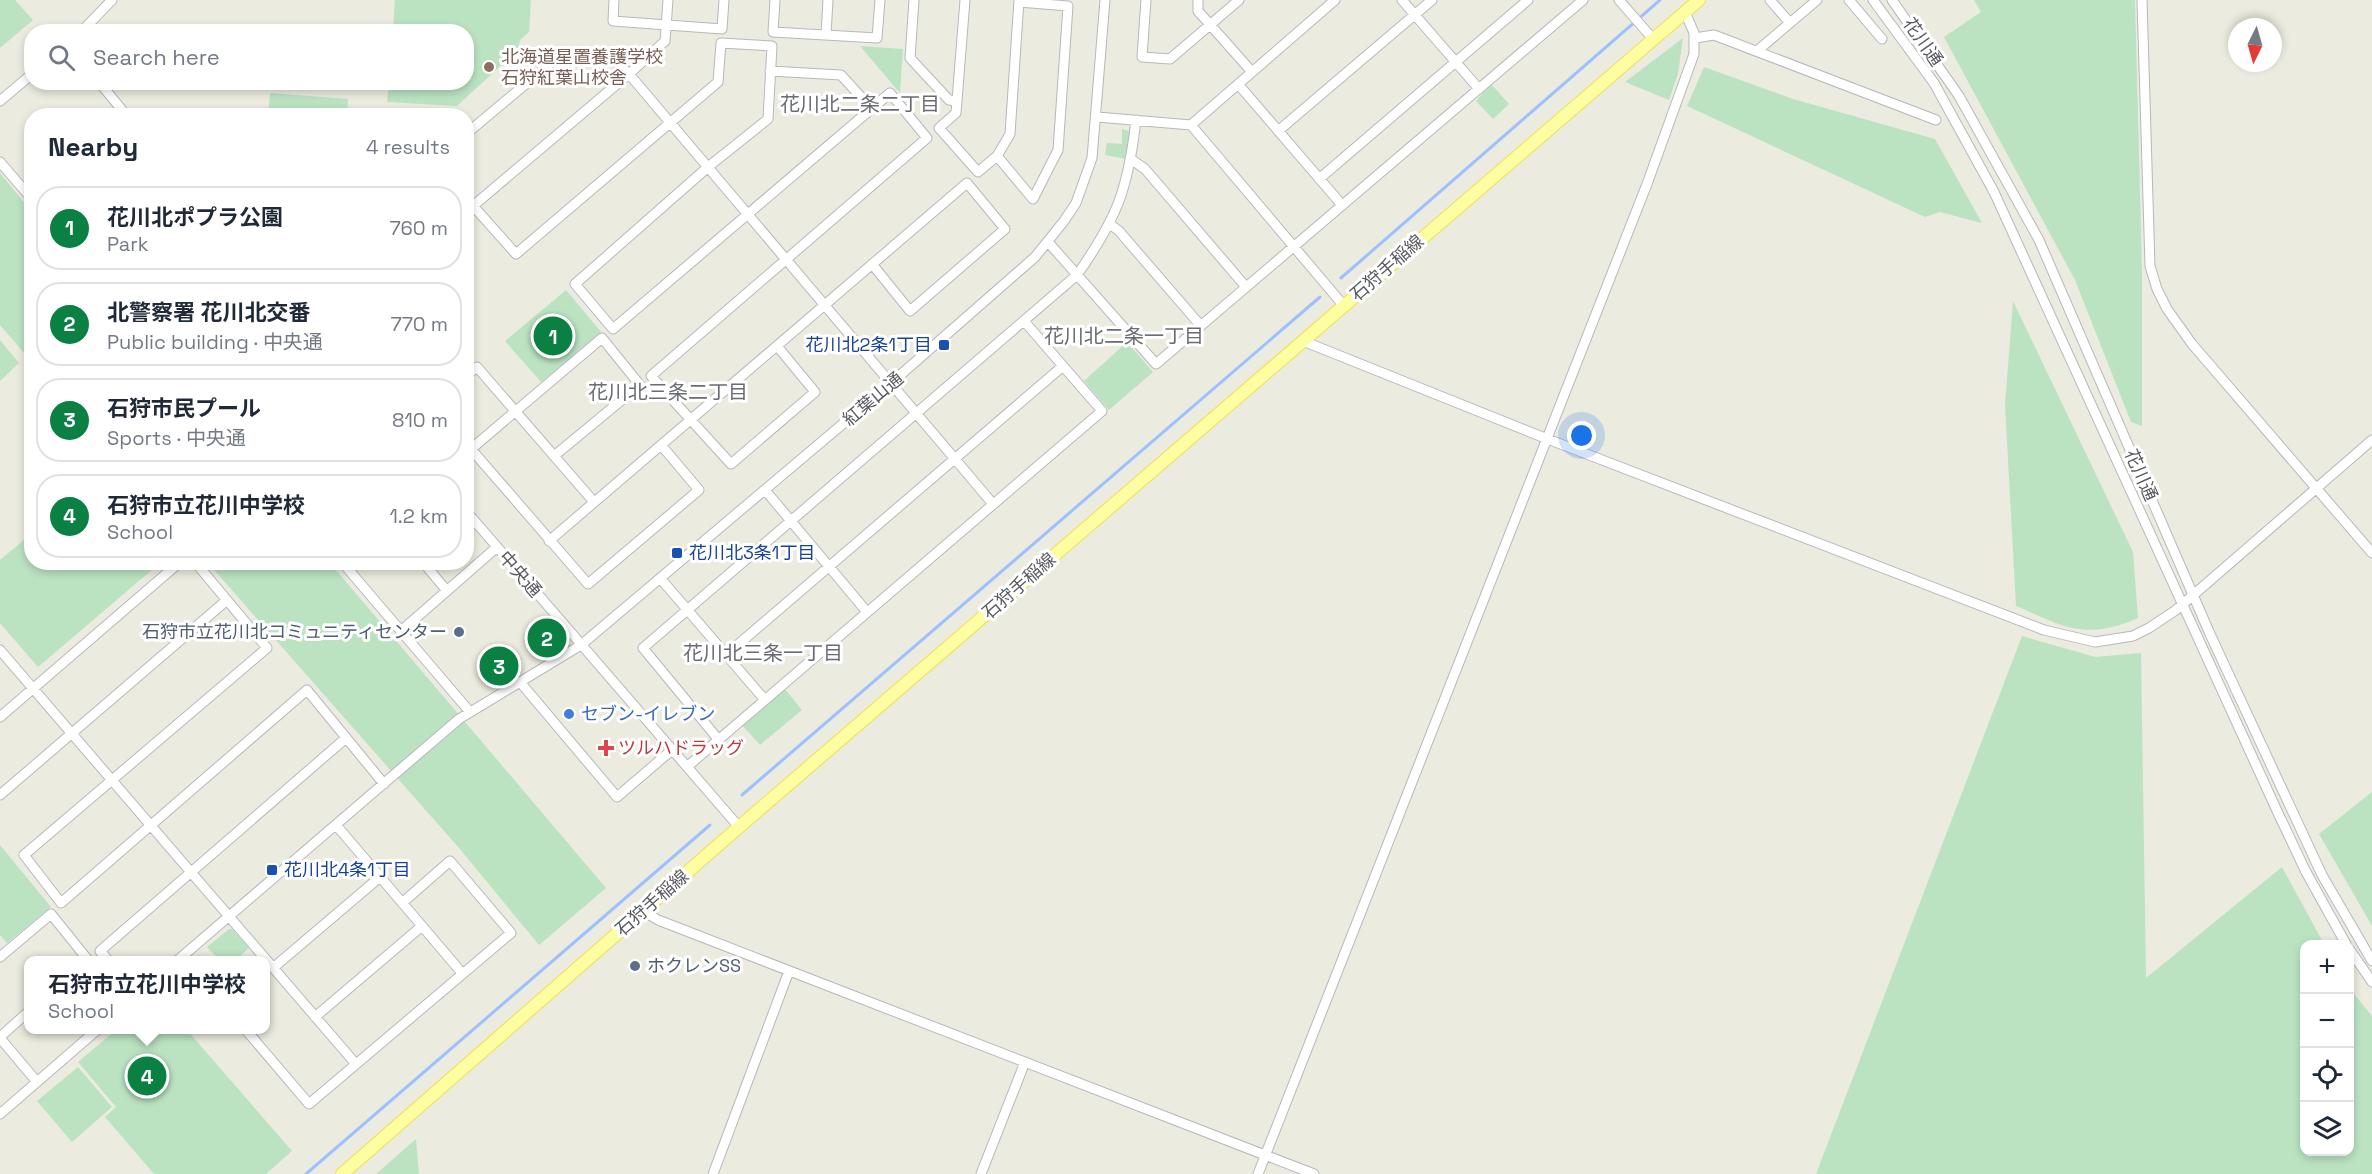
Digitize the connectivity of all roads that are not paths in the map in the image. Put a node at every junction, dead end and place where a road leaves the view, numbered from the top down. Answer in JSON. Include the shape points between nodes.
{"nodes":[{"id":1,"x":112,"y":0,"type":"edge"},
{"id":2,"x":614,"y":0,"type":"edge"},
{"id":3,"x":668,"y":0,"type":"edge"},
{"id":4,"x":724,"y":0,"type":"edge"},
{"id":5,"x":775,"y":0,"type":"edge"},
{"id":6,"x":828,"y":0,"type":"edge"},
{"id":7,"x":880,"y":0,"type":"edge"},
{"id":8,"x":914,"y":0,"type":"edge"},
{"id":9,"x":965,"y":0,"type":"edge"},
{"id":10,"x":1105,"y":0,"type":"edge"},
{"id":11,"x":1146,"y":0,"type":"edge"},
{"id":12,"x":1198,"y":0,"type":"edge"},
{"id":13,"x":1239,"y":0,"type":"edge"},
{"id":14,"x":1335,"y":0,"type":"edge"},
{"id":15,"x":1402,"y":0,"type":"edge"},
{"id":16,"x":1432,"y":0,"type":"edge"},
{"id":17,"x":1528,"y":0,"type":"edge"},
{"id":18,"x":1583,"y":0,"type":"edge"},
{"id":19,"x":1619,"y":0,"type":"edge"},
{"id":20,"x":1699,"y":0,"type":"edge"},
{"id":21,"x":1770,"y":0,"type":"edge"},
{"id":22,"x":1817,"y":0,"type":"edge"},
{"id":23,"x":1849,"y":0,"type":"edge"},
{"id":24,"x":1874,"y":0,"type":"edge"},
{"id":25,"x":1892,"y":0,"type":"edge"},
{"id":26,"x":2142,"y":0,"type":"edge"},
{"id":27,"x":1019,"y":1,"type":"edge"},
{"id":28,"x":1685,"y":12,"type":"junction"},
{"id":29,"x":1414,"y":15,"type":"junction"},
{"id":30,"x":1790,"y":23,"type":"junction"},
{"id":31,"x":89,"y":24,"type":"edge"},
{"id":32,"x":1210,"y":25,"type":"junction"},
{"id":33,"x":666,"y":26,"type":"junction"},
{"id":34,"x":826,"y":35,"type":"junction"},
{"id":35,"x":1695,"y":38,"type":"junction"},
{"id":36,"x":1653,"y":39,"type":"junction"},
{"id":37,"x":1882,"y":39,"type":"dead end"},
{"id":38,"x":1757,"y":51,"type":"junction"},
{"id":39,"x":1455,"y":61,"type":"junction"},
{"id":40,"x":770,"y":71,"type":"junction"},
{"id":41,"x":1252,"y":72,"type":"junction"},
{"id":42,"x":629,"y":74,"type":"junction"},
{"id":43,"x":24,"y":81,"type":"edge"},
{"id":44,"x":1238,"y":84,"type":"junction"},
{"id":45,"x":1479,"y":89,"type":"junction"},
{"id":46,"x":106,"y":90,"type":"edge"},
{"id":47,"x":0,"y":101,"type":"edge"},
{"id":48,"x":957,"y":101,"type":"junction"},
{"id":49,"x":120,"y":108,"type":"edge"},
{"id":50,"x":872,"y":109,"type":"junction"},
{"id":51,"x":1097,"y":117,"type":"junction"},
{"id":52,"x":1136,"y":120,"type":"junction"},
{"id":53,"x":1936,"y":120,"type":"dead end"},
{"id":54,"x":669,"y":121,"type":"junction"},
{"id":55,"x":1191,"y":125,"type":"junction"},
{"id":56,"x":474,"y":127,"type":"edge"},
{"id":57,"x":1278,"y":131,"type":"junction"},
{"id":58,"x":998,"y":156,"type":"junction"},
{"id":59,"x":1131,"y":159,"type":"junction"},
{"id":60,"x":0,"y":162,"type":"edge"},
{"id":61,"x":708,"y":167,"type":"junction"},
{"id":62,"x":1319,"y":179,"type":"junction"},
{"id":63,"x":24,"y":190,"type":"edge"},
{"id":64,"x":474,"y":199,"type":"edge"},
{"id":65,"x":1342,"y":205,"type":"junction"},
{"id":66,"x":474,"y":207,"type":"edge"},
{"id":67,"x":748,"y":215,"type":"junction"},
{"id":68,"x":1110,"y":224,"type":"junction"},
{"id":69,"x":1048,"y":242,"type":"junction"},
{"id":70,"x":1294,"y":247,"type":"junction"},
{"id":71,"x":785,"y":259,"type":"junction"},
{"id":72,"x":872,"y":264,"type":"junction"},
{"id":73,"x":1077,"y":275,"type":"junction"},
{"id":74,"x":1246,"y":287,"type":"junction"},
{"id":75,"x":824,"y":305,"type":"junction"},
{"id":76,"x":1344,"y":306,"type":"junction"},
{"id":77,"x":1024,"y":321,"type":"junction"},
{"id":78,"x":1201,"y":326,"type":"junction"},
{"id":79,"x":1303,"y":341,"type":"junction"},
{"id":80,"x":777,"y":346,"type":"junction"},
{"id":81,"x":1063,"y":366,"type":"junction"},
{"id":82,"x":474,"y":369,"type":"edge"},
{"id":83,"x":890,"y":384,"type":"junction"},
{"id":84,"x":515,"y":411,"type":"junction"},
{"id":85,"x":916,"y":414,"type":"junction"},
{"id":86,"x":691,"y":420,"type":"junction"},
{"id":87,"x":1545,"y":438,"type":"junction"},
{"id":88,"x":2372,"y":440,"type":"edge"},
{"id":89,"x":661,"y":445,"type":"junction"},
{"id":90,"x":474,"y":446,"type":"edge"},
{"id":91,"x":474,"y":453,"type":"edge"},
{"id":92,"x":554,"y":456,"type":"junction"},
{"id":93,"x":954,"y":459,"type":"junction"},
{"id":94,"x":2315,"y":488,"type":"junction"},
{"id":95,"x":765,"y":490,"type":"junction"},
{"id":96,"x":594,"y":502,"type":"junction"},
{"id":97,"x":993,"y":504,"type":"junction"},
{"id":98,"x":474,"y":521,"type":"edge"},
{"id":99,"x":789,"y":522,"type":"junction"},
{"id":100,"x":549,"y":541,"type":"junction"},
{"id":101,"x":497,"y":547,"type":"junction"},
{"id":102,"x":2372,"y":553,"type":"edge"},
{"id":103,"x":474,"y":567,"type":"edge"},
{"id":104,"x":828,"y":567,"type":"junction"},
{"id":105,"x":171,"y":570,"type":"edge"},
{"id":106,"x":202,"y":570,"type":"edge"},
{"id":107,"x":349,"y":570,"type":"edge"},
{"id":108,"x":430,"y":570,"type":"edge"},
{"id":109,"x":471,"y":570,"type":"edge"},
{"id":110,"x":660,"y":578,"type":"junction"},
{"id":111,"x":447,"y":591,"type":"junction"},
{"id":112,"x":2193,"y":595,"type":"junction"},
{"id":113,"x":226,"y":600,"type":"junction"},
{"id":114,"x":2182,"y":605,"type":"junction"},
{"id":115,"x":687,"y":610,"type":"junction"},
{"id":116,"x":867,"y":612,"type":"junction"},
{"id":117,"x":400,"y":631,"type":"junction"},
{"id":118,"x":581,"y":645,"type":"junction"},
{"id":119,"x":0,"y":650,"type":"edge"},
{"id":120,"x":727,"y":654,"type":"junction"},
{"id":121,"x":520,"y":682,"type":"junction"},
{"id":122,"x":33,"y":689,"type":"junction"},
{"id":123,"x":765,"y":700,"type":"junction"},
{"id":124,"x":470,"y":712,"type":"junction"},
{"id":125,"x":0,"y":717,"type":"edge"},
{"id":126,"x":72,"y":733,"type":"junction"},
{"id":127,"x":346,"y":738,"type":"junction"},
{"id":128,"x":718,"y":739,"type":"junction"},
{"id":129,"x":673,"y":749,"type":"junction"},
{"id":130,"x":688,"y":766,"type":"junction"},
{"id":131,"x":112,"y":780,"type":"junction"},
{"id":132,"x":384,"y":784,"type":"junction"},
{"id":133,"x":0,"y":795,"type":"edge"},
{"id":134,"x":336,"y":825,"type":"junction"},
{"id":135,"x":151,"y":826,"type":"junction"},
{"id":136,"x":739,"y":827,"type":"junction"},
{"id":137,"x":191,"y":873,"type":"junction"},
{"id":138,"x":380,"y":876,"type":"junction"},
{"id":139,"x":402,"y":903,"type":"junction"},
{"id":140,"x":643,"y":911,"type":"junction"},
{"id":141,"x":229,"y":917,"type":"junction"},
{"id":142,"x":422,"y":927,"type":"junction"},
{"id":143,"x":2343,"y":940,"type":"edge"},
{"id":144,"x":2,"y":953,"type":"edge"},
{"id":145,"x":85,"y":956,"type":"edge"},
{"id":146,"x":104,"y":956,"type":"edge"},
{"id":147,"x":185,"y":956,"type":"edge"},
{"id":148,"x":263,"y":956,"type":"edge"},
{"id":149,"x":2354,"y":957,"type":"edge"},
{"id":150,"x":2372,"y":961,"type":"edge"},
{"id":151,"x":270,"y":965,"type":"edge"},
{"id":152,"x":273,"y":968,"type":"junction"},
{"id":153,"x":789,"y":971,"type":"junction"},
{"id":154,"x":462,"y":973,"type":"junction"},
{"id":155,"x":2372,"y":982,"type":"edge"},
{"id":156,"x":24,"y":1016,"type":"edge"},
{"id":157,"x":315,"y":1017,"type":"junction"},
{"id":158,"x":92,"y":1034,"type":"edge"},
{"id":159,"x":250,"y":1034,"type":"edge"},
{"id":160,"x":0,"y":1038,"type":"edge"},
{"id":161,"x":1024,"y":1062,"type":"junction"},
{"id":162,"x":355,"y":1063,"type":"junction"},
{"id":163,"x":37,"y":1082,"type":"junction"},
{"id":164,"x":0,"y":1114,"type":"edge"},
{"id":165,"x":1266,"y":1155,"type":"junction"},
{"id":166,"x":342,"y":1174,"type":"edge"},
{"id":167,"x":713,"y":1174,"type":"edge"},
{"id":168,"x":981,"y":1174,"type":"edge"},
{"id":169,"x":1258,"y":1174,"type":"edge"},
{"id":170,"x":1314,"y":1174,"type":"edge"}],
"edges":[{"from":1,"to":31,"type":"street"},
{"from":2,"to":33,"type":"street","via":[[613,21]]},
{"from":3,"to":33,"type":"street"},
{"from":4,"to":33,"type":"street","via":[[722,29]]},
{"from":5,"to":34,"type":"street","via":[[773,32]]},
{"from":6,"to":34,"type":"street"},
{"from":7,"to":34,"type":"street","via":[[877,38]]},
{"from":8,"to":48,"type":"street","via":[[910,58],[949,100]]},
{"from":9,"to":48,"type":"street"},
{"from":10,"to":51,"type":"street","name":"紅葉山通"},
{"from":11,"to":32,"type":"street","via":[[1142,57],[1170,59]]},
{"from":12,"to":32,"type":"street","via":[[1198,11]]},
{"from":13,"to":32,"type":"street"},
{"from":14,"to":41,"type":"street"},
{"from":15,"to":29,"type":"street"},
{"from":16,"to":29,"type":"street"},
{"from":17,"to":39,"type":"street"},
{"from":18,"to":45,"type":"street"},
{"from":19,"to":36,"type":"street"},
{"from":20,"to":28,"type":"main road","name":"石狩手稲線"},
{"from":21,"to":30,"type":"street"},
{"from":22,"to":30,"type":"street"},
{"from":23,"to":37,"type":"street"},
{"from":24,"to":114,"type":"street","name":"花川通","via":[[1934,83],[1994,192]]},
{"from":25,"to":112,"type":"street","name":"花川通","via":[[1959,96],[2039,240]]},
{"from":26,"to":94,"type":"street","via":[[2146,185],[2151,266],[2157,289],[2192,344]]},
{"from":27,"to":58,"type":"street","via":[[1010,134]]},
{"from":27,"to":58,"type":"street","via":[[1068,6],[1058,150],[1033,199]]},
{"from":28,"to":35,"type":"street"},
{"from":28,"to":36,"type":"main road","name":"石狩手稲線"},
{"from":29,"to":39,"type":"street"},
{"from":29,"to":57,"type":"street"},
{"from":30,"to":38,"type":"street"},
{"from":32,"to":41,"type":"street"},
{"from":33,"to":42,"type":"street","via":[[665,41]]},
{"from":35,"to":38,"type":"street","via":[[1714,34]]},
{"from":35,"to":87,"type":"street","via":[[1694,54],[1647,184]]},
{"from":36,"to":76,"type":"main road","name":"石狩手稲線"},
{"from":38,"to":53,"type":"street"},
{"from":39,"to":45,"type":"street"},
{"from":39,"to":62,"type":"street"},
{"from":40,"to":50,"type":"street","via":[[841,75]]},
{"from":40,"to":54,"type":"street","via":[[772,46],[721,43],[718,82]]},
{"from":40,"to":61,"type":"street","via":[[768,119]]},
{"from":41,"to":44,"type":"street"},
{"from":42,"to":54,"type":"street"},
{"from":42,"to":56,"type":"street","via":[[615,61],[558,57]]},
{"from":42,"to":64,"type":"street"},
{"from":43,"to":47,"type":"street"},
{"from":44,"to":55,"type":"street"},
{"from":44,"to":57,"type":"street"},
{"from":45,"to":65,"type":"street"},
{"from":46,"to":49,"type":"street"},
{"from":48,"to":58,"type":"street","via":[[956,113],[939,128],[978,172]]},
{"from":50,"to":67,"type":"street"},
{"from":50,"to":71,"type":"street","via":[[890,93],[927,138]]},
{"from":51,"to":52,"type":"street"},
{"from":51,"to":69,"type":"street","name":"紅葉山通","via":[[1092,158],[1084,183]]},
{"from":52,"to":55,"type":"street"},
{"from":52,"to":59,"type":"street"},
{"from":54,"to":61,"type":"street"},
{"from":54,"to":66,"type":"street","via":[[516,254]]},
{"from":55,"to":70,"type":"street"},
{"from":57,"to":62,"type":"street"},
{"from":59,"to":68,"type":"street","via":[[1125,190]]},
{"from":59,"to":74,"type":"street","via":[[1145,169]]},
{"from":60,"to":63,"type":"street"},
{"from":61,"to":67,"type":"street"},
{"from":61,"to":67,"type":"street","via":[[574,284],[613,329]]},
{"from":62,"to":65,"type":"street"},
{"from":65,"to":70,"type":"street"},
{"from":67,"to":71,"type":"street"},
{"from":68,"to":73,"type":"street"},
{"from":68,"to":78,"type":"street"},
{"from":69,"to":73,"type":"street"},
{"from":69,"to":83,"type":"street","name":"紅葉山通"},
{"from":70,"to":74,"type":"street"},
{"from":70,"to":76,"type":"street"},
{"from":71,"to":75,"type":"street"},
{"from":71,"to":86,"type":"street","via":[[651,376]]},
{"from":72,"to":72,"type":"street","via":[[967,183],[1005,229],[910,311]]},
{"from":72,"to":75,"type":"street"},
{"from":73,"to":77,"type":"street"},
{"from":73,"to":78,"type":"street","via":[[1155,364]]},
{"from":74,"to":78,"type":"street"},
{"from":75,"to":80,"type":"street"},
{"from":75,"to":83,"type":"street"},
{"from":76,"to":79,"type":"main road","name":"石狩手稲線"},
{"from":77,"to":81,"type":"street"},
{"from":77,"to":85,"type":"street"},
{"from":79,"to":87,"type":"street"},
{"from":79,"to":136,"type":"main road","name":"石狩手稲線"},
{"from":80,"to":86,"type":"street"},
{"from":80,"to":86,"type":"street","via":[[815,392],[731,464]]},
{"from":81,"to":93,"type":"street"},
{"from":81,"to":97,"type":"street","via":[[1102,411]]},
{"from":82,"to":84,"type":"street","via":[[477,367]]},
{"from":83,"to":85,"type":"street"},
{"from":83,"to":95,"type":"street","name":"紅葉山通"},
{"from":84,"to":90,"type":"street"},
{"from":84,"to":92,"type":"street"},
{"from":84,"to":92,"type":"street","via":[[602,338],[640,385]]},
{"from":85,"to":93,"type":"street"},
{"from":85,"to":99,"type":"street"},
{"from":86,"to":89,"type":"street"},
{"from":87,"to":114,"type":"street","via":[[2065,636],[2096,642],[2133,636]]},
{"from":87,"to":165,"type":"street"},
{"from":88,"to":94,"type":"street"},
{"from":89,"to":96,"type":"street"},
{"from":89,"to":100,"type":"street","via":[[699,490],[691,497],[588,584]]},
{"from":91,"to":100,"type":"street"},
{"from":92,"to":96,"type":"street"},
{"from":93,"to":97,"type":"street"},
{"from":93,"to":104,"type":"street"},
{"from":94,"to":102,"type":"street"},
{"from":94,"to":112,"type":"street"},
{"from":95,"to":99,"type":"street"},
{"from":95,"to":110,"type":"street","name":"紅葉山通"},
{"from":96,"to":100,"type":"street"},
{"from":97,"to":116,"type":"street"},
{"from":98,"to":101,"type":"street","name":"中央通"},
{"from":99,"to":104,"type":"street"},
{"from":99,"to":115,"type":"street"},
{"from":101,"to":103,"type":"street"},
{"from":101,"to":118,"type":"street","name":"中央通"},
{"from":104,"to":116,"type":"street"},
{"from":104,"to":120,"type":"street"},
{"from":105,"to":122,"type":"street"},
{"from":106,"to":113,"type":"street"},
{"from":107,"to":117,"type":"street"},
{"from":108,"to":111,"type":"street"},
{"from":109,"to":111,"type":"street"},
{"from":110,"to":115,"type":"street"},
{"from":110,"to":118,"type":"street","name":"紅葉山通"},
{"from":111,"to":117,"type":"street"},
{"from":112,"to":114,"type":"street"},
{"from":112,"to":150,"type":"street","name":"花川通","via":[[2322,875]]},
{"from":113,"to":126,"type":"street"},
{"from":113,"to":131,"type":"street","via":[[267,648]]},
{"from":114,"to":143,"type":"street","name":"花川通","via":[[2306,872]]},
{"from":115,"to":120,"type":"street"},
{"from":115,"to":128,"type":"street","via":[[643,648]]},
{"from":116,"to":123,"type":"street"},
{"from":117,"to":124,"type":"street"},
{"from":118,"to":121,"type":"street","name":"紅葉山通"},
{"from":118,"to":129,"type":"street","name":"中央通"},
{"from":119,"to":122,"type":"street"},
{"from":120,"to":123,"type":"street"},
{"from":121,"to":124,"type":"street","name":"紅葉山通"},
{"from":121,"to":129,"type":"street","via":[[617,797]]},
{"from":122,"to":125,"type":"street"},
{"from":122,"to":126,"type":"street"},
{"from":123,"to":128,"type":"street"},
{"from":124,"to":132,"type":"street","name":"紅葉山通"},
{"from":126,"to":131,"type":"street"},
{"from":126,"to":133,"type":"street"},
{"from":127,"to":132,"type":"street"},
{"from":127,"to":135,"type":"street","via":[[307,690]]},
{"from":127,"to":137,"type":"street"},
{"from":128,"to":130,"type":"street"},
{"from":129,"to":130,"type":"street","name":"中央通"},
{"from":130,"to":136,"type":"street","name":"中央通"},
{"from":131,"to":135,"type":"street"},
{"from":131,"to":135,"type":"street","via":[[24,855],[61,903]]},
{"from":132,"to":134,"type":"street","name":"紅葉山通"},
{"from":134,"to":138,"type":"street"},
{"from":134,"to":141,"type":"street","name":"紅葉山通"},
{"from":135,"to":137,"type":"street"},
{"from":136,"to":140,"type":"main road","name":"石狩手稲線"},
{"from":137,"to":141,"type":"street"},
{"from":137,"to":146,"type":"street","via":[[100,951]]},
{"from":138,"to":139,"type":"street"},
{"from":138,"to":152,"type":"street"},
{"from":139,"to":142,"type":"street"},
{"from":139,"to":154,"type":"street","via":[[450,861],[511,933]]},
{"from":140,"to":153,"type":"street"},
{"from":140,"to":166,"type":"main road","name":"石狩手稲線"},
{"from":141,"to":147,"type":"street","name":"紅葉山通"},
{"from":141,"to":148,"type":"street"},
{"from":142,"to":154,"type":"street"},
{"from":142,"to":157,"type":"street"},
{"from":144,"to":145,"type":"street","via":[[51,914]]},
{"from":149,"to":155,"type":"street"},
{"from":151,"to":152,"type":"street"},
{"from":152,"to":157,"type":"street"},
{"from":153,"to":161,"type":"street"},
{"from":153,"to":167,"type":"street"},
{"from":154,"to":162,"type":"street"},
{"from":156,"to":160,"type":"street"},
{"from":157,"to":162,"type":"street"},
{"from":158,"to":163,"type":"street"},
{"from":159,"to":162,"type":"street","via":[[309,1104]]},
{"from":160,"to":163,"type":"street"},
{"from":161,"to":165,"type":"street"},
{"from":161,"to":168,"type":"street"},
{"from":163,"to":164,"type":"street"},
{"from":165,"to":169,"type":"street"},
{"from":165,"to":170,"type":"street"}]}
